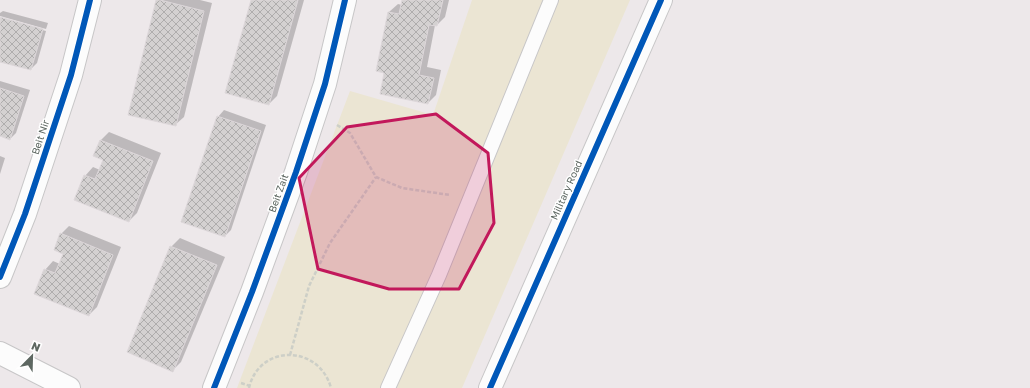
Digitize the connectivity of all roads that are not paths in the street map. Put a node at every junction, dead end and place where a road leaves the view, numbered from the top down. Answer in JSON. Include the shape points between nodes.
{"nodes":[{"id":1,"x":90,"y":0,"type":"edge"},
{"id":2,"x":345,"y":0,"type":"edge"},
{"id":3,"x":551,"y":0,"type":"edge"},
{"id":4,"x":661,"y":0,"type":"edge"},
{"id":5,"x":0,"y":277,"type":"edge"},
{"id":6,"x":0,"y":353,"type":"edge"},
{"id":7,"x":69,"y":388,"type":"edge"},
{"id":8,"x":214,"y":388,"type":"edge"},
{"id":9,"x":388,"y":388,"type":"edge"},
{"id":10,"x":490,"y":388,"type":"edge"}],
"edges":[{"from":1,"to":5,"type":"street","name":"Beit Nir","via":[[71,75],[25,214]]},
{"from":2,"to":8,"type":"street","name":"Beit Zait","via":[[325,84],[296,172]]},
{"from":3,"to":9,"type":"lane","via":[[439,275]]},
{"from":4,"to":10,"type":"street","name":"Military Road"},
{"from":6,"to":7,"type":"street"}]}
